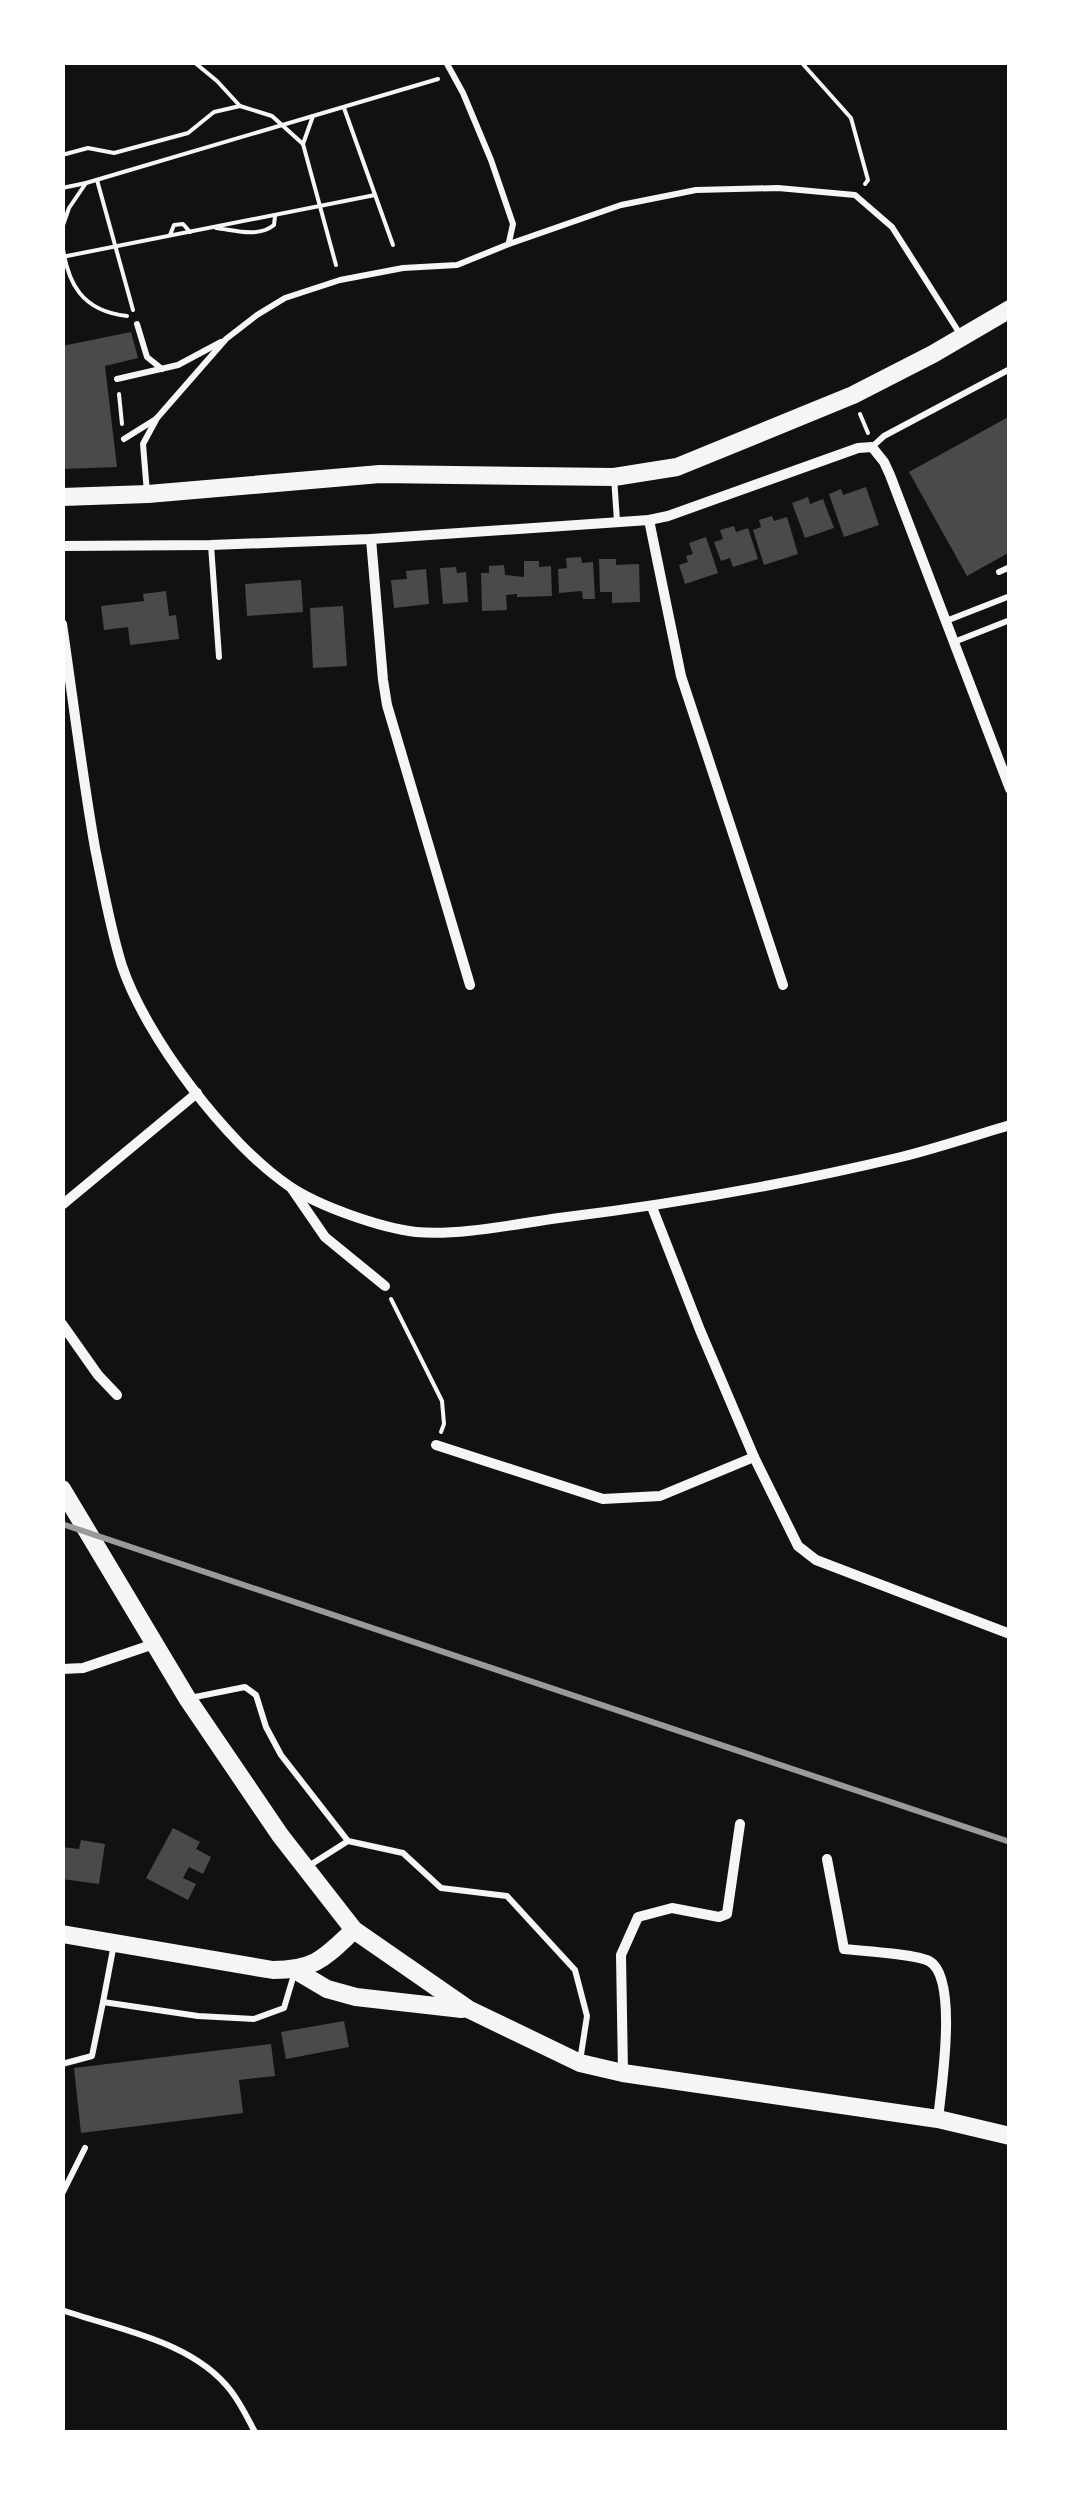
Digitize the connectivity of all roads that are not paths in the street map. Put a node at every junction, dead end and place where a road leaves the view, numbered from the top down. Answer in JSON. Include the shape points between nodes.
{"nodes":[{"id":1,"x":446,"y":62,"type":"edge"},
{"id":2,"x":509,"y":244,"type":"junction"},
{"id":3,"x":1010,"y":309,"type":"edge"},
{"id":4,"x":136,"y":324,"type":"dead end"},
{"id":5,"x":962,"y":337,"type":"junction"},
{"id":6,"x":226,"y":340,"type":"junction"},
{"id":7,"x":163,"y":369,"type":"junction"},
{"id":8,"x":1010,"y":369,"type":"edge"},
{"id":9,"x":117,"y":379,"type":"road end"},
{"id":10,"x":158,"y":418,"type":"junction"},
{"id":11,"x":124,"y":439,"type":"road end"},
{"id":12,"x":869,"y":447,"type":"junction"},
{"id":13,"x":614,"y":477,"type":"junction"},
{"id":14,"x":148,"y":494,"type":"junction"},
{"id":15,"x":62,"y":496,"type":"edge"},
{"id":16,"x":649,"y":520,"type":"junction"},
{"id":17,"x":617,"y":521,"type":"junction"},
{"id":18,"x":371,"y":540,"type":"junction"},
{"id":19,"x":211,"y":545,"type":"junction"},
{"id":20,"x":62,"y":546,"type":"edge"},
{"id":21,"x":1010,"y":566,"type":"edge"},
{"id":22,"x":999,"y":572,"type":"dead end"},
{"id":23,"x":1010,"y":596,"type":"edge"},
{"id":24,"x":1010,"y":620,"type":"edge"},
{"id":25,"x":946,"y":621,"type":"junction"},
{"id":26,"x":62,"y":624,"type":"edge"},
{"id":27,"x":954,"y":642,"type":"junction"},
{"id":28,"x":219,"y":657,"type":"dead end"},
{"id":29,"x":1010,"y":789,"type":"edge"},
{"id":30,"x":783,"y":985,"type":"dead end"},
{"id":31,"x":470,"y":986,"type":"dead end"},
{"id":32,"x":197,"y":1093,"type":"junction"},
{"id":33,"x":1010,"y":1126,"type":"edge"},
{"id":34,"x":292,"y":1188,"type":"junction"},
{"id":35,"x":62,"y":1205,"type":"edge"},
{"id":36,"x":652,"y":1207,"type":"junction"},
{"id":37,"x":384,"y":1286,"type":"road end"},
{"id":38,"x":62,"y":1324,"type":"edge"},
{"id":39,"x":117,"y":1395,"type":"dead end"},
{"id":40,"x":436,"y":1445,"type":"road end"},
{"id":41,"x":754,"y":1457,"type":"junction"},
{"id":42,"x":62,"y":1489,"type":"edge"},
{"id":43,"x":1010,"y":1634,"type":"edge"},
{"id":44,"x":150,"y":1637,"type":"junction"},
{"id":45,"x":62,"y":1669,"type":"edge"},
{"id":46,"x":186,"y":1698,"type":"junction"},
{"id":47,"x":740,"y":1824,"type":"dead end"},
{"id":48,"x":348,"y":1841,"type":"junction"},
{"id":49,"x":827,"y":1858,"type":"dead end"},
{"id":50,"x":306,"y":1868,"type":"junction"},
{"id":51,"x":354,"y":1930,"type":"junction"},
{"id":52,"x":62,"y":1934,"type":"edge"},
{"id":53,"x":114,"y":1942,"type":"junction"},
{"id":54,"x":295,"y":1970,"type":"junction"},
{"id":55,"x":102,"y":2002,"type":"junction"},
{"id":56,"x":468,"y":2009,"type":"junction"},
{"id":57,"x":580,"y":2063,"type":"junction"},
{"id":58,"x":62,"y":2064,"type":"edge"},
{"id":59,"x":623,"y":2072,"type":"junction"},
{"id":60,"x":938,"y":2119,"type":"junction"},
{"id":61,"x":1010,"y":2136,"type":"edge"},
{"id":62,"x":85,"y":2148,"type":"dead end"},
{"id":63,"x":62,"y":2194,"type":"edge"},
{"id":64,"x":62,"y":2310,"type":"edge"},
{"id":65,"x":256,"y":2432,"type":"edge"}],
"edges":[{"from":1,"to":2,"type":"lane","via":[[513,224]]},
{"from":2,"to":5,"type":"lane","via":[[621,204],[696,190],[856,195],[892,227]]},
{"from":2,"to":6,"type":"lane","via":[[457,265],[340,280],[285,298]]},
{"from":3,"to":5,"type":"main road"},
{"from":4,"to":7,"type":"lane","via":[[147,358]]},
{"from":5,"to":13,"type":"main road","via":[[853,394],[676,467]]},
{"from":6,"to":7,"type":"lane"},
{"from":6,"to":10,"type":"lane"},
{"from":7,"to":9,"type":"lane"},
{"from":8,"to":12,"type":"lane"},
{"from":10,"to":11,"type":"lane"},
{"from":10,"to":14,"type":"lane","via":[[143,444]]},
{"from":12,"to":16,"type":"street"},
{"from":12,"to":25,"type":"street","via":[[884,462]]},
{"from":13,"to":14,"type":"main road","via":[[380,474]]},
{"from":13,"to":17,"type":"lane"},
{"from":14,"to":15,"type":"main road"},
{"from":16,"to":17,"type":"street"},
{"from":16,"to":30,"type":"street","via":[[680,676]]},
{"from":17,"to":18,"type":"street"},
{"from":18,"to":19,"type":"street"},
{"from":18,"to":31,"type":"street","via":[[387,705]]},
{"from":19,"to":20,"type":"street"},
{"from":19,"to":28,"type":"lane"},
{"from":21,"to":22,"type":"lane"},
{"from":23,"to":25,"type":"lane"},
{"from":24,"to":27,"type":"lane"},
{"from":25,"to":27,"type":"street"},
{"from":26,"to":32,"type":"street","via":[[84,788],[123,968],[158,1040]]},
{"from":27,"to":29,"type":"street"},
{"from":32,"to":34,"type":"street","via":[[250,1156]]},
{"from":32,"to":35,"type":"street"},
{"from":33,"to":36,"type":"street","via":[[904,1156]]},
{"from":34,"to":36,"type":"street","via":[[357,1218],[416,1232]]},
{"from":34,"to":37,"type":"street","via":[[325,1237]]},
{"from":36,"to":41,"type":"street"},
{"from":38,"to":39,"type":"street"},
{"from":40,"to":41,"type":"street","via":[[603,1499],[660,1496]]},
{"from":41,"to":43,"type":"street","via":[[798,1546],[816,1560]]},
{"from":42,"to":44,"type":"main road"},
{"from":44,"to":45,"type":"street","via":[[83,1668]]},
{"from":44,"to":46,"type":"main road"},
{"from":46,"to":48,"type":"lane","via":[[245,1686],[256,1695],[281,1754]]},
{"from":46,"to":50,"type":"main road"},
{"from":47,"to":59,"type":"street","via":[[727,1914],[672,1908],[638,1918],[620,1956]]},
{"from":48,"to":50,"type":"lane"},
{"from":48,"to":57,"type":"lane","via":[[403,1853],[441,1888],[507,1896],[574,1970],[587,2016]]},
{"from":49,"to":60,"type":"street","via":[[844,1949],[927,1959],[938,1968],[946,2039]]},
{"from":50,"to":51,"type":"main road"},
{"from":51,"to":54,"type":"main road","via":[[323,1960]]},
{"from":51,"to":56,"type":"main road"},
{"from":52,"to":53,"type":"main road"},
{"from":53,"to":54,"type":"main road"},
{"from":53,"to":55,"type":"lane"},
{"from":54,"to":55,"type":"lane","via":[[284,2008],[254,2019]]},
{"from":54,"to":56,"type":"main road","via":[[356,1998]]},
{"from":55,"to":58,"type":"lane","via":[[92,2056]]},
{"from":56,"to":57,"type":"main road"},
{"from":57,"to":59,"type":"main road"},
{"from":59,"to":60,"type":"main road"},
{"from":60,"to":61,"type":"main road"},
{"from":62,"to":63,"type":"lane"},
{"from":64,"to":65,"type":"lane","via":[[176,2347],[232,2392]]}]}
